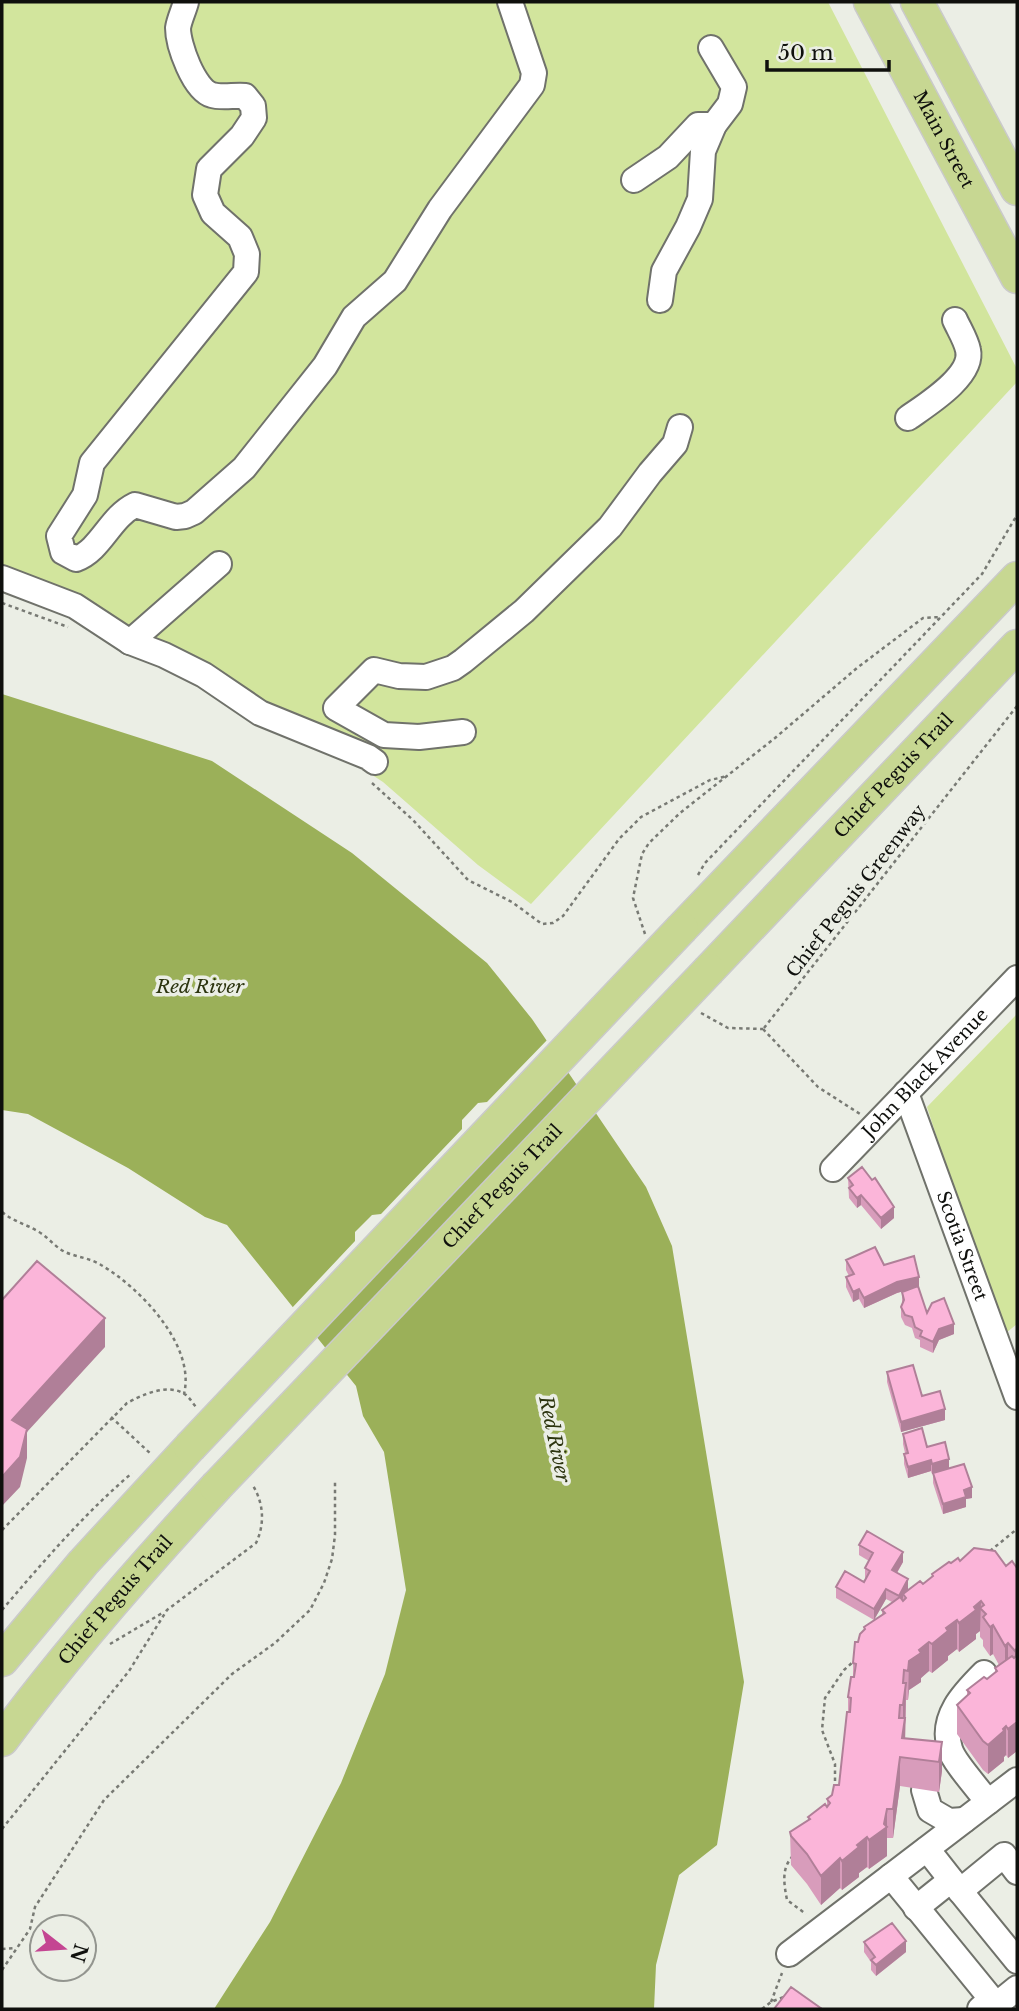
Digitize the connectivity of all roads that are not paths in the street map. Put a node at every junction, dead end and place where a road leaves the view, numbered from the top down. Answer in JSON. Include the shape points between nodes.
{"nodes":[{"id":1,"x":186,"y":2,"type":"edge"},
{"id":2,"x":510,"y":2,"type":"edge"},
{"id":3,"x":870,"y":2,"type":"edge"},
{"id":4,"x":918,"y":2,"type":"edge"},
{"id":5,"x":712,"y":48,"type":"dead end"},
{"id":6,"x":714,"y":125,"type":"junction"},
{"id":7,"x":634,"y":180,"type":"dead end"},
{"id":8,"x":1017,"y":189,"type":"edge"},
{"id":9,"x":1017,"y":276,"type":"edge"},
{"id":10,"x":660,"y":300,"type":"dead end"},
{"id":11,"x":955,"y":320,"type":"dead end"},
{"id":12,"x":908,"y":418,"type":"dead end"},
{"id":13,"x":680,"y":427,"type":"dead end"},
{"id":14,"x":219,"y":564,"type":"dead end"},
{"id":15,"x":2,"y":578,"type":"edge"},
{"id":16,"x":1013,"y":581,"type":"edge"},
{"id":17,"x":130,"y":642,"type":"junction"},
{"id":18,"x":1017,"y":646,"type":"edge"},
{"id":19,"x":463,"y":732,"type":"dead end"},
{"id":20,"x":372,"y":771,"type":"road end"},
{"id":21,"x":1017,"y":978,"type":"edge"},
{"id":22,"x":906,"y":1093,"type":"junction"},
{"id":23,"x":833,"y":1169,"type":"dead end"},
{"id":24,"x":1017,"y":1398,"type":"edge"},
{"id":25,"x":2,"y":1660,"type":"edge"},
{"id":26,"x":984,"y":1673,"type":"dead end"},
{"id":27,"x":2,"y":1740,"type":"edge"},
{"id":28,"x":1017,"y":1780,"type":"edge"},
{"id":29,"x":924,"y":1790,"type":"dead end"},
{"id":30,"x":988,"y":1802,"type":"junction"},
{"id":31,"x":964,"y":1821,"type":"junction"},
{"id":32,"x":927,"y":1849,"type":"junction"},
{"id":33,"x":1017,"y":1872,"type":"edge"},
{"id":34,"x":891,"y":1876,"type":"junction"},
{"id":35,"x":956,"y":1885,"type":"junction"},
{"id":36,"x":916,"y":1908,"type":"junction"},
{"id":37,"x":789,"y":1954,"type":"road end"},
{"id":38,"x":1017,"y":1961,"type":"edge"},
{"id":39,"x":1017,"y":1988,"type":"edge"},
{"id":40,"x":986,"y":2005,"type":"edge"}],
"edges":[{"from":1,"to":2,"type":"street","via":[[178,29],[190,72],[212,95],[245,96],[253,106],[254,118],[242,136],[209,169],[205,195],[213,213],[240,237],[247,254],[246,272],[92,463],[85,495],[59,536],[63,552],[76,559],[135,505],[176,517],[201,506],[244,468],[325,366],[354,317],[395,281],[440,209],[532,85],[534,73]]},
{"from":3,"to":9,"type":"main road","name":"Main Street"},
{"from":4,"to":8,"type":"main road"},
{"from":5,"to":6,"type":"street","via":[[734,87],[730,104]]},
{"from":6,"to":7,"type":"street","via":[[698,125],[668,157]]},
{"from":6,"to":10,"type":"street","via":[[703,151],[700,199],[664,271]]},
{"from":11,"to":12,"type":"street","via":[[970,353],[966,367],[950,387]]},
{"from":13,"to":19,"type":"street","via":[[675,444],[610,527],[503,628],[453,668],[437,674],[412,677],[374,670],[336,708],[384,735]]},
{"from":14,"to":17,"type":"street"},
{"from":15,"to":17,"type":"street","via":[[75,606]]},
{"from":16,"to":25,"type":"main road","bridge":true,"via":[[190,1447]]},
{"from":17,"to":20,"type":"street","via":[[204,675],[260,713],[356,752]]},
{"from":18,"to":27,"type":"main road","name":"Chief Peguis Trail","bridge":true,"via":[[216,1487],[64,1660]]},
{"from":21,"to":22,"type":"street","name":"John Black Avenue"},
{"from":22,"to":23,"type":"street","name":"John Black Avenue"},
{"from":22,"to":24,"type":"street","name":"Scotia Street"},
{"from":26,"to":30,"type":"street","via":[[954,1709],[942,1758]]},
{"from":28,"to":30,"type":"street"},
{"from":29,"to":31,"type":"street","via":[[930,1810],[949,1821]]},
{"from":30,"to":31,"type":"street"},
{"from":31,"to":32,"type":"street"},
{"from":32,"to":34,"type":"street"},
{"from":32,"to":35,"type":"street"},
{"from":33,"to":35,"type":"street","via":[[1004,1855]]},
{"from":34,"to":36,"type":"street"},
{"from":34,"to":37,"type":"street"},
{"from":35,"to":36,"type":"street"},
{"from":35,"to":38,"type":"street"},
{"from":36,"to":40,"type":"street"},
{"from":39,"to":40,"type":"street","via":[[1001,2001]]}]}
